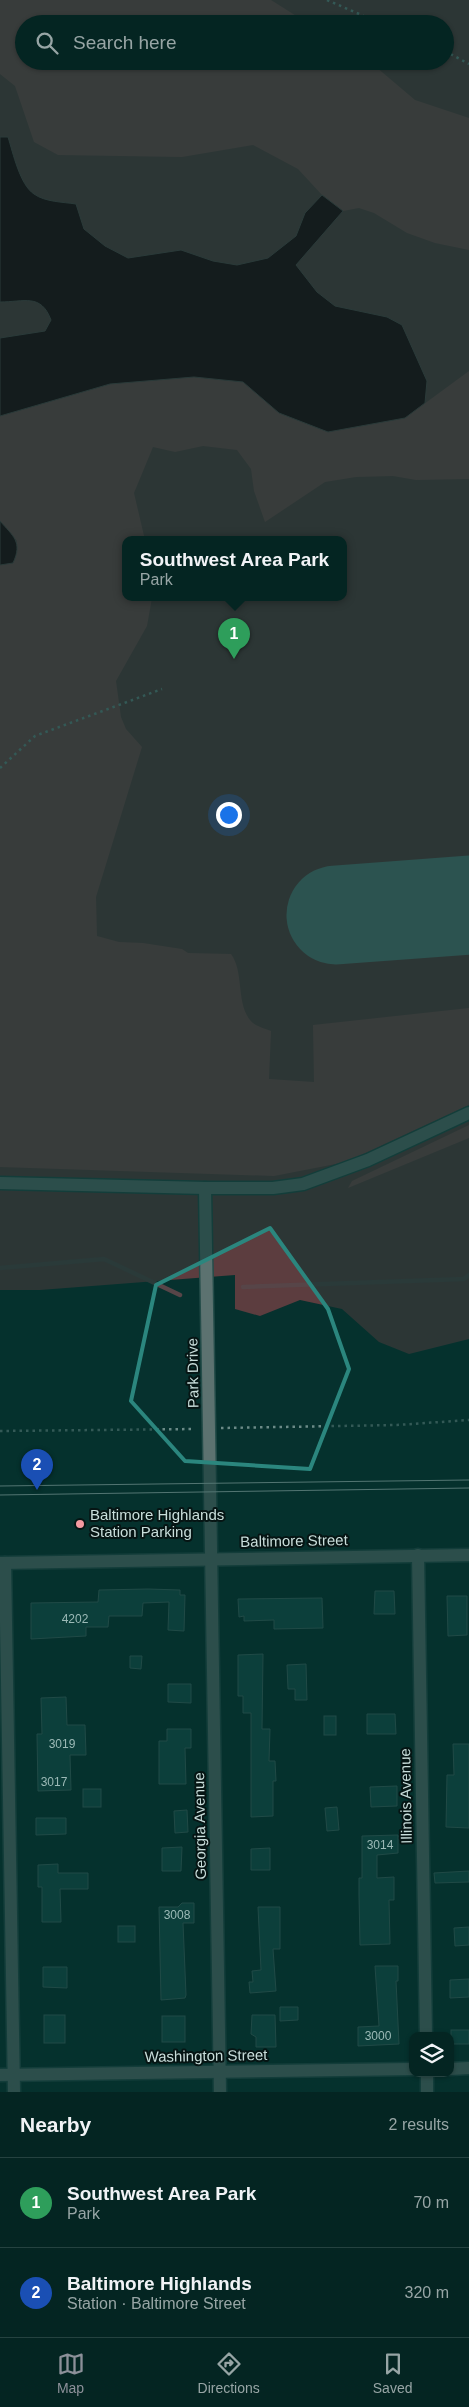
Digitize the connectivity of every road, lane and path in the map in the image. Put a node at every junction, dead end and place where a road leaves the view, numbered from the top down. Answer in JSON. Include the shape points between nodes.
{"nodes":[{"id":1,"x":327,"y":0,"type":"edge"},
{"id":2,"x":361,"y":15,"type":"edge"},
{"id":3,"x":454,"y":56,"type":"edge"},
{"id":4,"x":469,"y":64,"type":"edge"},
{"id":5,"x":162,"y":689,"type":"dead end"},
{"id":6,"x":0,"y":768,"type":"edge"},
{"id":7,"x":469,"y":1114,"type":"edge"},
{"id":8,"x":0,"y":1183,"type":"edge"},
{"id":9,"x":205,"y":1188,"type":"junction"},
{"id":10,"x":469,"y":1420,"type":"edge"},
{"id":11,"x":210,"y":1429,"type":"junction"},
{"id":12,"x":0,"y":1431,"type":"edge"},
{"id":13,"x":418,"y":1555,"type":"junction"},
{"id":14,"x":469,"y":1555,"type":"edge"},
{"id":15,"x":211,"y":1558,"type":"junction"},
{"id":16,"x":2,"y":1562,"type":"edge"},
{"id":17,"x":426,"y":2032,"type":"edge"},
{"id":18,"x":469,"y":2068,"type":"edge"},
{"id":19,"x":409,"y":2069,"type":"edge"},
{"id":20,"x":454,"y":2069,"type":"edge"},
{"id":21,"x":220,"y":2072,"type":"junction"},
{"id":22,"x":0,"y":2075,"type":"edge"},
{"id":23,"x":13,"y":2075,"type":"junction"},
{"id":24,"x":427,"y":2077,"type":"edge"},
{"id":25,"x":14,"y":2092,"type":"edge"},
{"id":26,"x":220,"y":2092,"type":"edge"},
{"id":27,"x":427,"y":2092,"type":"edge"}],
"edges":[{"from":1,"to":2,"type":"path"},
{"from":3,"to":4,"type":"path"},
{"from":5,"to":6,"type":"path","via":[[34,736]]},
{"from":7,"to":9,"type":"street","via":[[340,1171],[302,1184],[273,1188]]},
{"from":8,"to":9,"type":"street"},
{"from":9,"to":11,"type":"street","name":"Park Drive"},
{"from":10,"to":11,"type":"path"},
{"from":11,"to":12,"type":"path"},
{"from":11,"to":15,"type":"street","name":"Park Drive"},
{"from":13,"to":14,"type":"street","name":"Baltimore Street"},
{"from":13,"to":15,"type":"street","name":"Baltimore Street"},
{"from":13,"to":17,"type":"street","name":"Illinois Avenue"},
{"from":15,"to":16,"type":"street","name":"Baltimore Street"},
{"from":15,"to":21,"type":"street","name":"Georgia Avenue"},
{"from":16,"to":23,"type":"street"},
{"from":18,"to":20,"type":"street"},
{"from":19,"to":21,"type":"street","name":"Washington Street"},
{"from":21,"to":23,"type":"street","name":"Washington Street"},
{"from":21,"to":26,"type":"street","name":"Georgia Avenue"},
{"from":22,"to":23,"type":"street","name":"Washington Street"},
{"from":23,"to":25,"type":"street"},
{"from":24,"to":27,"type":"street"}]}
